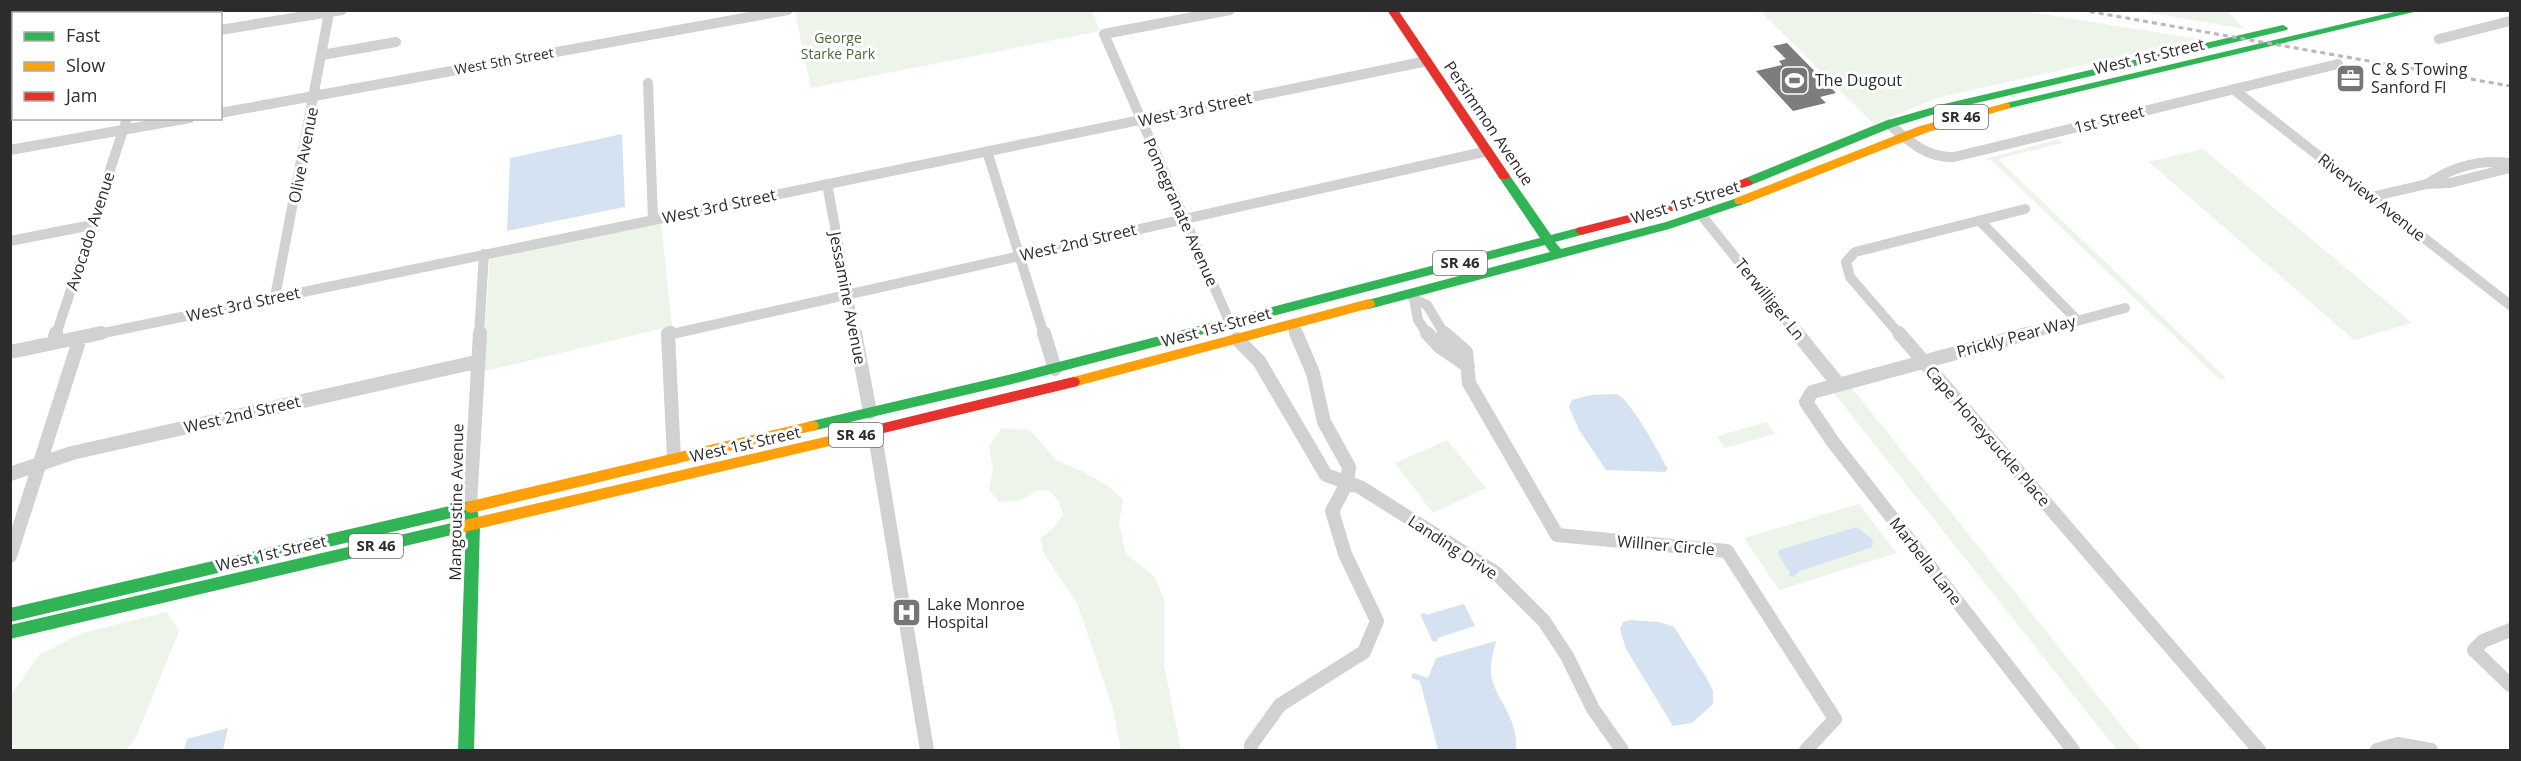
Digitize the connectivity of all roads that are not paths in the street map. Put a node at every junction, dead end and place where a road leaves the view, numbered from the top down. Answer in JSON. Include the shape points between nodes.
{"nodes":[{"id":1,"x":342,"y":10,"type":"edge"},
{"id":2,"x":788,"y":10,"type":"edge"},
{"id":3,"x":1230,"y":10,"type":"edge"},
{"id":4,"x":1392,"y":10,"type":"edge"},
{"id":5,"x":2359,"y":10,"type":"edge"},
{"id":6,"x":2417,"y":10,"type":"edge"},
{"id":7,"x":329,"y":13,"type":"junction"},
{"id":8,"x":2511,"y":21,"type":"edge"},
{"id":9,"x":222,"y":30,"type":"edge"},
{"id":10,"x":2439,"y":39,"type":"dead end"},
{"id":11,"x":396,"y":42,"type":"dead end"},
{"id":12,"x":321,"y":55,"type":"junction"},
{"id":13,"x":1427,"y":61,"type":"junction"},
{"id":14,"x":2338,"y":64,"type":"dead end"},
{"id":15,"x":648,"y":83,"type":"dead end"},
{"id":16,"x":2233,"y":89,"type":"junction"},
{"id":17,"x":314,"y":96,"type":"junction"},
{"id":18,"x":222,"y":113,"type":"edge"},
{"id":19,"x":126,"y":120,"type":"edge"},
{"id":20,"x":179,"y":120,"type":"edge"},
{"id":21,"x":1140,"y":120,"type":"junction"},
{"id":22,"x":1889,"y":124,"type":"junction"},
{"id":23,"x":123,"y":130,"type":"junction"},
{"id":24,"x":1902,"y":136,"type":"junction"},
{"id":25,"x":10,"y":150,"type":"edge"},
{"id":26,"x":987,"y":151,"type":"junction"},
{"id":27,"x":1488,"y":151,"type":"junction"},
{"id":28,"x":2511,"y":162,"type":"edge"},
{"id":29,"x":2472,"y":165,"type":"junction"},
{"id":30,"x":2511,"y":168,"type":"edge"},
{"id":31,"x":2486,"y":174,"type":"junction"},
{"id":32,"x":827,"y":184,"type":"junction"},
{"id":33,"x":2427,"y":184,"type":"junction"},
{"id":34,"x":2372,"y":197,"type":"junction"},
{"id":35,"x":2025,"y":209,"type":"dead end"},
{"id":36,"x":1702,"y":216,"type":"junction"},
{"id":37,"x":1183,"y":218,"type":"junction"},
{"id":38,"x":653,"y":219,"type":"junction"},
{"id":39,"x":1980,"y":221,"type":"junction"},
{"id":40,"x":92,"y":225,"type":"junction"},
{"id":41,"x":1549,"y":240,"type":"junction"},
{"id":42,"x":10,"y":241,"type":"edge"},
{"id":43,"x":484,"y":254,"type":"junction"},
{"id":44,"x":1020,"y":255,"type":"junction"},
{"id":45,"x":1558,"y":255,"type":"junction"},
{"id":46,"x":847,"y":294,"type":"junction"},
{"id":47,"x":1413,"y":296,"type":"junction"},
{"id":48,"x":275,"y":297,"type":"junction"},
{"id":49,"x":2511,"y":305,"type":"edge"},
{"id":50,"x":2125,"y":308,"type":"dead end"},
{"id":51,"x":2077,"y":320,"type":"junction"},
{"id":52,"x":1230,"y":323,"type":"junction"},
{"id":53,"x":1292,"y":325,"type":"junction"},
{"id":54,"x":80,"y":338,"type":"junction"},
{"id":55,"x":1237,"y":339,"type":"junction"},
{"id":56,"x":52,"y":343,"type":"junction"},
{"id":57,"x":10,"y":352,"type":"edge"},
{"id":58,"x":1182,"y":354,"type":"junction"},
{"id":59,"x":1923,"y":360,"type":"junction"},
{"id":60,"x":476,"y":362,"type":"junction"},
{"id":61,"x":1055,"y":369,"type":"junction"},
{"id":62,"x":1838,"y":384,"type":"junction"},
{"id":63,"x":962,"y":391,"type":"junction"},
{"id":64,"x":870,"y":412,"type":"junction"},
{"id":65,"x":874,"y":430,"type":"junction"},
{"id":66,"x":809,"y":446,"type":"junction"},
{"id":67,"x":674,"y":458,"type":"junction"},
{"id":68,"x":39,"y":464,"type":"junction"},
{"id":69,"x":10,"y":474,"type":"edge"},
{"id":70,"x":1347,"y":483,"type":"junction"},
{"id":71,"x":470,"y":505,"type":"junction"},
{"id":72,"x":473,"y":524,"type":"junction"},
{"id":73,"x":10,"y":556,"type":"edge"},
{"id":74,"x":10,"y":615,"type":"edge"},
{"id":75,"x":2511,"y":630,"type":"edge"},
{"id":76,"x":10,"y":632,"type":"edge"},
{"id":77,"x":2511,"y":686,"type":"edge"},
{"id":78,"x":466,"y":750,"type":"edge"},
{"id":79,"x":927,"y":750,"type":"edge"},
{"id":80,"x":1251,"y":750,"type":"edge"},
{"id":81,"x":1622,"y":750,"type":"edge"},
{"id":82,"x":1806,"y":750,"type":"edge"},
{"id":83,"x":2073,"y":750,"type":"edge"},
{"id":84,"x":2259,"y":750,"type":"edge"},
{"id":85,"x":2377,"y":750,"type":"edge"},
{"id":86,"x":2432,"y":750,"type":"edge"}],
"edges":[{"from":1,"to":7,"type":"street"},
{"from":2,"to":17,"type":"street","name":"West 5th Street"},
{"from":3,"to":21,"type":"street","name":"Pomegranate Avenue","via":[[1104,34]]},
{"from":4,"to":13,"type":"main road","name":"Persimmon Avenue"},
{"from":5,"to":22,"type":"main road","name":"West 1st Street","number":"SR 46","via":[[1968,100]]},
{"from":6,"to":24,"type":"main road","name":"West 1st Street","number":"SR 46","via":[[1992,110]]},
{"from":7,"to":9,"type":"street"},
{"from":7,"to":12,"type":"street","name":"Olive Avenue"},
{"from":8,"to":10,"type":"street"},
{"from":11,"to":12,"type":"street"},
{"from":12,"to":17,"type":"street","name":"Olive Avenue"},
{"from":13,"to":21,"type":"street","name":"West 3rd Street"},
{"from":13,"to":27,"type":"main road","name":"Persimmon Avenue"},
{"from":14,"to":16,"type":"street","name":"1st Street"},
{"from":15,"to":38,"type":"street"},
{"from":16,"to":24,"type":"street","name":"1st Street","via":[[1958,158],[1929,155]]},
{"from":16,"to":34,"type":"street","name":"Riverview Avenue"},
{"from":17,"to":18,"type":"street","name":"West 5th Street"},
{"from":17,"to":48,"type":"street","name":"Olive Avenue"},
{"from":19,"to":23,"type":"street","name":"Avocado Avenue"},
{"from":20,"to":23,"type":"street"},
{"from":21,"to":26,"type":"street","name":"West 3rd Street"},
{"from":21,"to":37,"type":"street","name":"Pomegranate Avenue"},
{"from":22,"to":24,"type":"street","name":"1st Street"},
{"from":22,"to":41,"type":"main road","name":"West 1st Street","number":"SR 46","via":[[1715,194]]},
{"from":23,"to":25,"type":"street"},
{"from":23,"to":40,"type":"street","name":"Avocado Avenue"},
{"from":24,"to":36,"type":"main road","name":"West 1st Street","number":"SR 46"},
{"from":26,"to":32,"type":"street","name":"West 3rd Street"},
{"from":26,"to":44,"type":"street"},
{"from":27,"to":37,"type":"street","name":"West 2nd Street"},
{"from":27,"to":41,"type":"main road","name":"Persimmon Avenue"},
{"from":28,"to":29,"type":"street","via":[[2493,160]]},
{"from":29,"to":31,"type":"street"},
{"from":29,"to":33,"type":"street","via":[[2439,174]]},
{"from":30,"to":31,"type":"street"},
{"from":31,"to":33,"type":"street"},
{"from":32,"to":38,"type":"street","name":"West 3rd Street"},
{"from":32,"to":46,"type":"street","name":"Jessamine Avenue"},
{"from":33,"to":34,"type":"street"},
{"from":34,"to":49,"type":"street","name":"Riverview Avenue"},
{"from":35,"to":39,"type":"street","name":"Cape Honeysuckle Place"},
{"from":36,"to":45,"type":"main road","name":"West 1st Street","number":"SR 46"},
{"from":36,"to":62,"type":"street","name":"Terwilliger Ln"},
{"from":37,"to":44,"type":"street","name":"West 2nd Street"},
{"from":37,"to":52,"type":"street","name":"Pomegranate Avenue"},
{"from":38,"to":43,"type":"street","name":"West 3rd Street"},
{"from":39,"to":51,"type":"street"},
{"from":39,"to":59,"type":"street","name":"Cape Honeysuckle Place","via":[[1855,252],[1846,262],[1850,277]]},
{"from":40,"to":42,"type":"street"},
{"from":40,"to":56,"type":"street","name":"Avocado Avenue"},
{"from":41,"to":45,"type":"main road","name":"Persimmon Avenue"},
{"from":41,"to":52,"type":"main road","name":"West 1st Street","number":"SR 46"},
{"from":43,"to":48,"type":"street","name":"West 3rd Street"},
{"from":43,"to":60,"type":"street","name":"Mangoustine Avenue"},
{"from":44,"to":46,"type":"street","name":"West 2nd Street"},
{"from":44,"to":61,"type":"street"},
{"from":45,"to":47,"type":"main road","name":"West 1st Street","number":"SR 46"},
{"from":46,"to":64,"type":"street","name":"Jessamine Avenue"},
{"from":46,"to":67,"type":"street","name":"West 2nd Street","via":[[668,334]]},
{"from":47,"to":53,"type":"main road","name":"West 1st Street","number":"SR 46"},
{"from":47,"to":82,"type":"street","name":"Willner Circle","via":[[1413,311],[1428,334],[1448,355],[1468,366],[1468,383],[1557,535],[1727,551],[1835,720]]},
{"from":48,"to":54,"type":"street","name":"West 3rd Street"},
{"from":50,"to":51,"type":"street","name":"Prickly Pear Way"},
{"from":51,"to":59,"type":"street","name":"Prickly Pear Way"},
{"from":52,"to":58,"type":"main road","via":[[1220,336],[1194,343]]},
{"from":52,"to":61,"type":"main road","name":"West 1st Street","number":"SR 46"},
{"from":53,"to":55,"type":"main road","name":"West 1st Street","number":"SR 46"},
{"from":53,"to":70,"type":"street","via":[[1313,373],[1324,422],[1349,467]]},
{"from":54,"to":56,"type":"street","name":"West 3rd Street"},
{"from":54,"to":68,"type":"street"},
{"from":55,"to":58,"type":"main road","name":"West 1st Street","number":"SR 46"},
{"from":55,"to":70,"type":"street","name":"Landing Drive","via":[[1259,361],[1326,475]]},
{"from":56,"to":57,"type":"street","name":"West 3rd Street"},
{"from":58,"to":65,"type":"main road","name":"West 1st Street","number":"SR 46"},
{"from":59,"to":62,"type":"street","name":"Prickly Pear Way"},
{"from":59,"to":84,"type":"street","name":"Cape Honeysuckle Place"},
{"from":60,"to":68,"type":"street","name":"West 2nd Street","via":[[83,450]]},
{"from":60,"to":71,"type":"street","name":"Mangoustine Avenue"},
{"from":61,"to":63,"type":"main road","name":"West 1st Street","number":"SR 46"},
{"from":62,"to":83,"type":"street","name":"Marbella Lane","via":[[1809,395],[1809,411]]},
{"from":63,"to":64,"type":"main road","name":"West 1st Street","number":"SR 46"},
{"from":63,"to":65,"type":"main road","via":[[941,402],[896,413]]},
{"from":64,"to":66,"type":"main road","via":[[855,425],[832,432]]},
{"from":64,"to":67,"type":"main road","name":"West 1st Street","number":"SR 46"},
{"from":65,"to":66,"type":"main road","name":"West 1st Street","number":"SR 46"},
{"from":65,"to":79,"type":"street"},
{"from":66,"to":72,"type":"main road","name":"West 1st Street","number":"SR 46"},
{"from":67,"to":71,"type":"main road","name":"West 1st Street","number":"SR 46"},
{"from":68,"to":69,"type":"street","name":"West 2nd Street"},
{"from":68,"to":73,"type":"street"},
{"from":70,"to":80,"type":"street","via":[[1332,511],[1344,554],[1377,621],[1364,652],[1280,705]]},
{"from":70,"to":81,"type":"street","name":"Landing Drive","via":[[1360,487],[1496,573],[1544,621],[1567,656],[1593,709]]},
{"from":71,"to":72,"type":"main road","name":"Mangoustine Avenue"},
{"from":71,"to":74,"type":"main road","name":"West 1st Street","number":"SR 46"},
{"from":72,"to":76,"type":"main road","name":"West 1st Street","number":"SR 46"},
{"from":72,"to":78,"type":"main road","name":"Mangoustine Avenue"},
{"from":75,"to":77,"type":"street","via":[[2483,641],[2474,650]]},
{"from":85,"to":86,"type":"street","via":[[2398,744]]}]}
